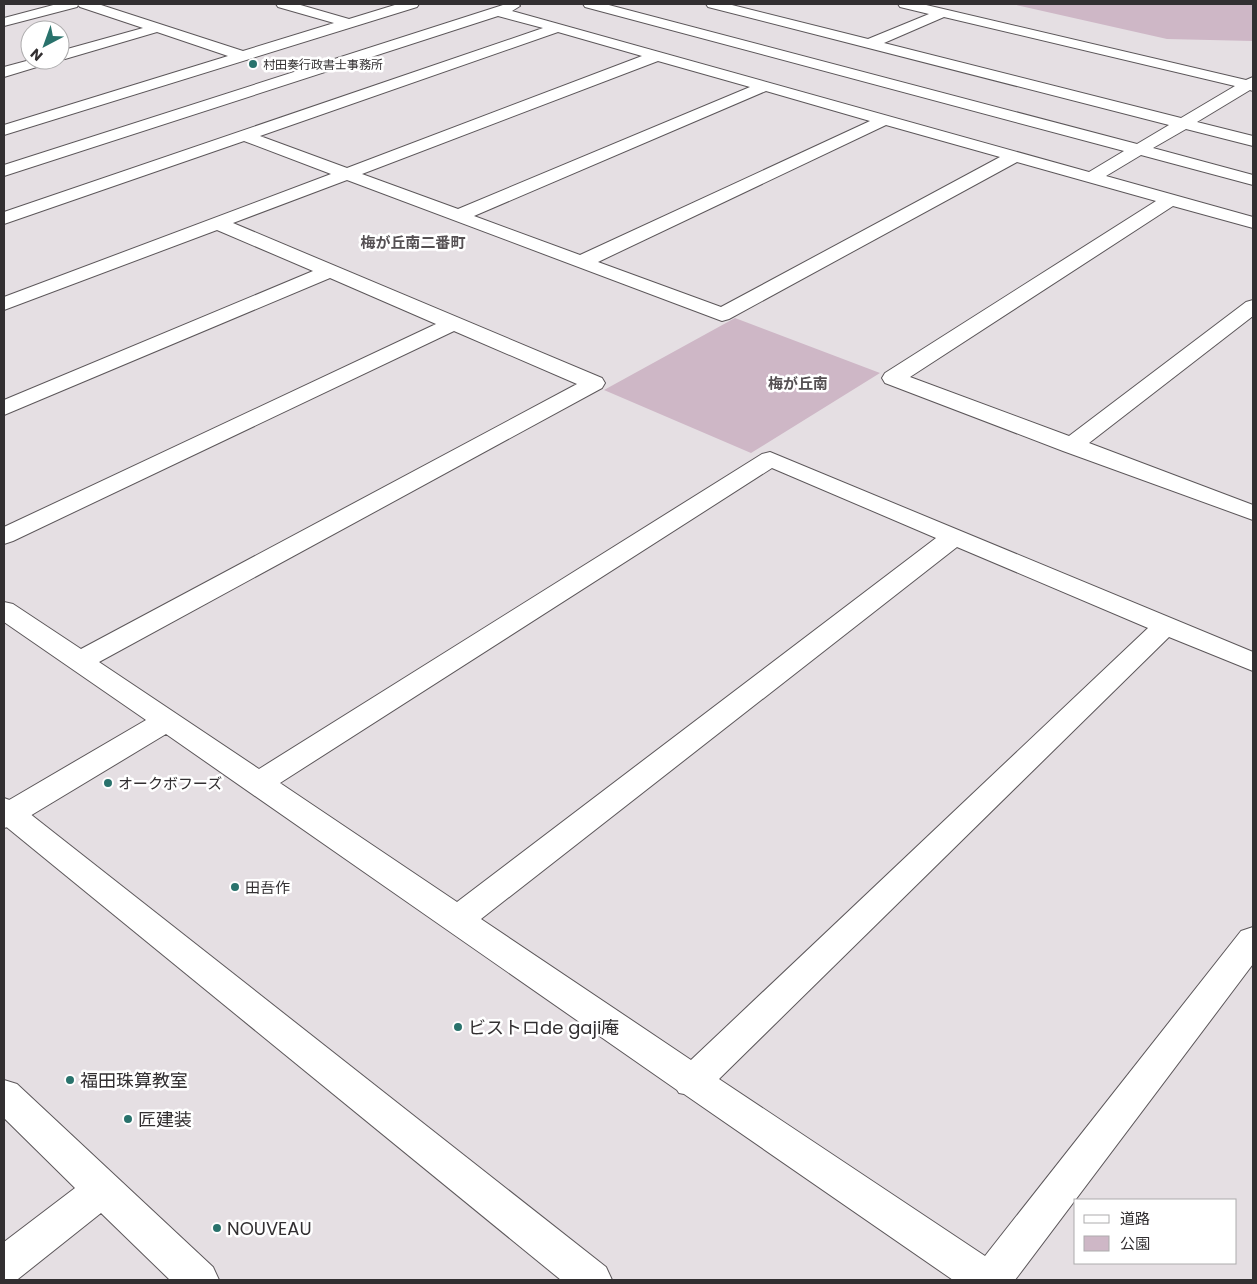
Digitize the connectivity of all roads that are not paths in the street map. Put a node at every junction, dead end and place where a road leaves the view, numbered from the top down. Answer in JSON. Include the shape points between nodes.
{"nodes":[{"id":1,"x":72,"y":4,"type":"edge"},
{"id":2,"x":85,"y":4,"type":"edge"},
{"id":3,"x":283,"y":4,"type":"edge"},
{"id":4,"x":412,"y":4,"type":"edge"},
{"id":5,"x":520,"y":4,"type":"edge"},
{"id":6,"x":590,"y":4,"type":"edge"},
{"id":7,"x":905,"y":4,"type":"edge"},
{"id":8,"x":709,"y":5,"type":"edge"},
{"id":9,"x":497,"y":11,"type":"junction"},
{"id":10,"x":686,"y":13,"type":"dead end"},
{"id":11,"x":943,"y":13,"type":"junction"},
{"id":12,"x":4,"y":22,"type":"edge"},
{"id":13,"x":660,"y":22,"type":"junction"},
{"id":14,"x":348,"y":23,"type":"junction"},
{"id":15,"x":157,"y":28,"type":"junction"},
{"id":16,"x":557,"y":28,"type":"junction"},
{"id":17,"x":869,"y":44,"type":"junction"},
{"id":18,"x":70,"y":53,"type":"edge"},
{"id":19,"x":243,"y":56,"type":"junction"},
{"id":20,"x":657,"y":56,"type":"junction"},
{"id":21,"x":20,"y":67,"type":"edge"},
{"id":22,"x":4,"y":72,"type":"edge"},
{"id":23,"x":1252,"y":84,"type":"edge"},
{"id":24,"x":766,"y":86,"type":"junction"},
{"id":25,"x":128,"y":92,"type":"junction"},
{"id":26,"x":181,"y":112,"type":"junction"},
{"id":27,"x":884,"y":120,"type":"junction"},
{"id":28,"x":1183,"y":123,"type":"junction"},
{"id":29,"x":4,"y":130,"type":"edge"},
{"id":30,"x":243,"y":135,"type":"junction"},
{"id":31,"x":1253,"y":141,"type":"edge"},
{"id":32,"x":1140,"y":149,"type":"junction"},
{"id":33,"x":1015,"y":156,"type":"junction"},
{"id":34,"x":4,"y":171,"type":"edge"},
{"id":35,"x":346,"y":174,"type":"junction"},
{"id":36,"x":1091,"y":178,"type":"junction"},
{"id":37,"x":1253,"y":180,"type":"edge"},
{"id":38,"x":1172,"y":200,"type":"junction"},
{"id":39,"x":458,"y":216,"type":"junction"},
{"id":40,"x":4,"y":218,"type":"edge"},
{"id":41,"x":217,"y":223,"type":"junction"},
{"id":42,"x":1253,"y":223,"type":"edge"},
{"id":43,"x":581,"y":262,"type":"junction"},
{"id":44,"x":329,"y":271,"type":"junction"},
{"id":45,"x":9,"y":297,"type":"edge"},
{"id":46,"x":1253,"y":306,"type":"edge"},
{"id":47,"x":452,"y":324,"type":"junction"},
{"id":48,"x":4,"y":408,"type":"edge"},
{"id":49,"x":1071,"y":446,"type":"junction"},
{"id":50,"x":1253,"y":513,"type":"edge"},
{"id":51,"x":4,"y":536,"type":"edge"},
{"id":52,"x":955,"y":536,"type":"junction"},
{"id":53,"x":4,"y":610,"type":"edge"},
{"id":54,"x":1166,"y":625,"type":"junction"},
{"id":55,"x":80,"y":662,"type":"junction"},
{"id":56,"x":1253,"y":662,"type":"edge"},
{"id":57,"x":167,"y":720,"type":"junction"},
{"id":58,"x":259,"y":783,"type":"junction"},
{"id":59,"x":6,"y":813,"type":"edge"},
{"id":60,"x":458,"y":919,"type":"junction"},
{"id":61,"x":1253,"y":940,"type":"edge"},
{"id":62,"x":692,"y":1082,"type":"junction"},
{"id":63,"x":4,"y":1095,"type":"edge"},
{"id":64,"x":104,"y":1189,"type":"junction"},
{"id":65,"x":4,"y":1266,"type":"edge"},
{"id":66,"x":198,"y":1280,"type":"edge"},
{"id":67,"x":592,"y":1280,"type":"edge"},
{"id":68,"x":986,"y":1280,"type":"edge"},
{"id":69,"x":991,"y":1280,"type":"edge"}],
"edges":[{"from":1,"to":12,"type":"street"},
{"from":2,"to":15,"type":"street"},
{"from":3,"to":14,"type":"street"},
{"from":4,"to":14,"type":"street"},
{"from":5,"to":9,"type":"street"},
{"from":6,"to":13,"type":"street"},
{"from":7,"to":11,"type":"street"},
{"from":8,"to":17,"type":"street"},
{"from":9,"to":16,"type":"street"},
{"from":9,"to":26,"type":"street"},
{"from":10,"to":13,"type":"street"},
{"from":11,"to":17,"type":"street"},
{"from":11,"to":23,"type":"street"},
{"from":13,"to":32,"type":"street"},
{"from":14,"to":19,"type":"street"},
{"from":15,"to":18,"type":"street"},
{"from":15,"to":19,"type":"street"},
{"from":16,"to":20,"type":"street"},
{"from":16,"to":30,"type":"street"},
{"from":17,"to":28,"type":"street"},
{"from":19,"to":25,"type":"street"},
{"from":20,"to":24,"type":"street"},
{"from":20,"to":35,"type":"street"},
{"from":21,"to":22,"type":"street"},
{"from":23,"to":28,"type":"street"},
{"from":24,"to":27,"type":"street"},
{"from":24,"to":39,"type":"street"},
{"from":25,"to":26,"type":"street"},
{"from":25,"to":29,"type":"street"},
{"from":26,"to":34,"type":"street"},
{"from":27,"to":33,"type":"street"},
{"from":27,"to":43,"type":"street"},
{"from":28,"to":31,"type":"street"},
{"from":28,"to":32,"type":"street"},
{"from":30,"to":35,"type":"street"},
{"from":30,"to":40,"type":"street"},
{"from":32,"to":36,"type":"street"},
{"from":32,"to":37,"type":"street"},
{"from":33,"to":36,"type":"street"},
{"from":33,"to":43,"type":"street","via":[[722,315]]},
{"from":35,"to":39,"type":"street"},
{"from":35,"to":41,"type":"street"},
{"from":36,"to":38,"type":"street"},
{"from":38,"to":42,"type":"street"},
{"from":38,"to":49,"type":"street","via":[[893,378]]},
{"from":39,"to":43,"type":"street"},
{"from":41,"to":44,"type":"street"},
{"from":41,"to":45,"type":"street"},
{"from":44,"to":47,"type":"street"},
{"from":44,"to":48,"type":"street"},
{"from":46,"to":49,"type":"street"},
{"from":47,"to":51,"type":"street"},
{"from":47,"to":55,"type":"street","via":[[594,383]]},
{"from":49,"to":50,"type":"street"},
{"from":52,"to":54,"type":"street"},
{"from":52,"to":58,"type":"street","via":[[770,459]]},
{"from":52,"to":60,"type":"street"},
{"from":53,"to":55,"type":"street"},
{"from":54,"to":56,"type":"street"},
{"from":54,"to":62,"type":"street"},
{"from":55,"to":57,"type":"street"},
{"from":57,"to":58,"type":"street"},
{"from":57,"to":59,"type":"street"},
{"from":58,"to":60,"type":"street"},
{"from":59,"to":67,"type":"street"},
{"from":60,"to":62,"type":"street"},
{"from":61,"to":69,"type":"street"},
{"from":62,"to":68,"type":"street"},
{"from":63,"to":64,"type":"street"},
{"from":64,"to":65,"type":"street"},
{"from":64,"to":66,"type":"street"}]}
